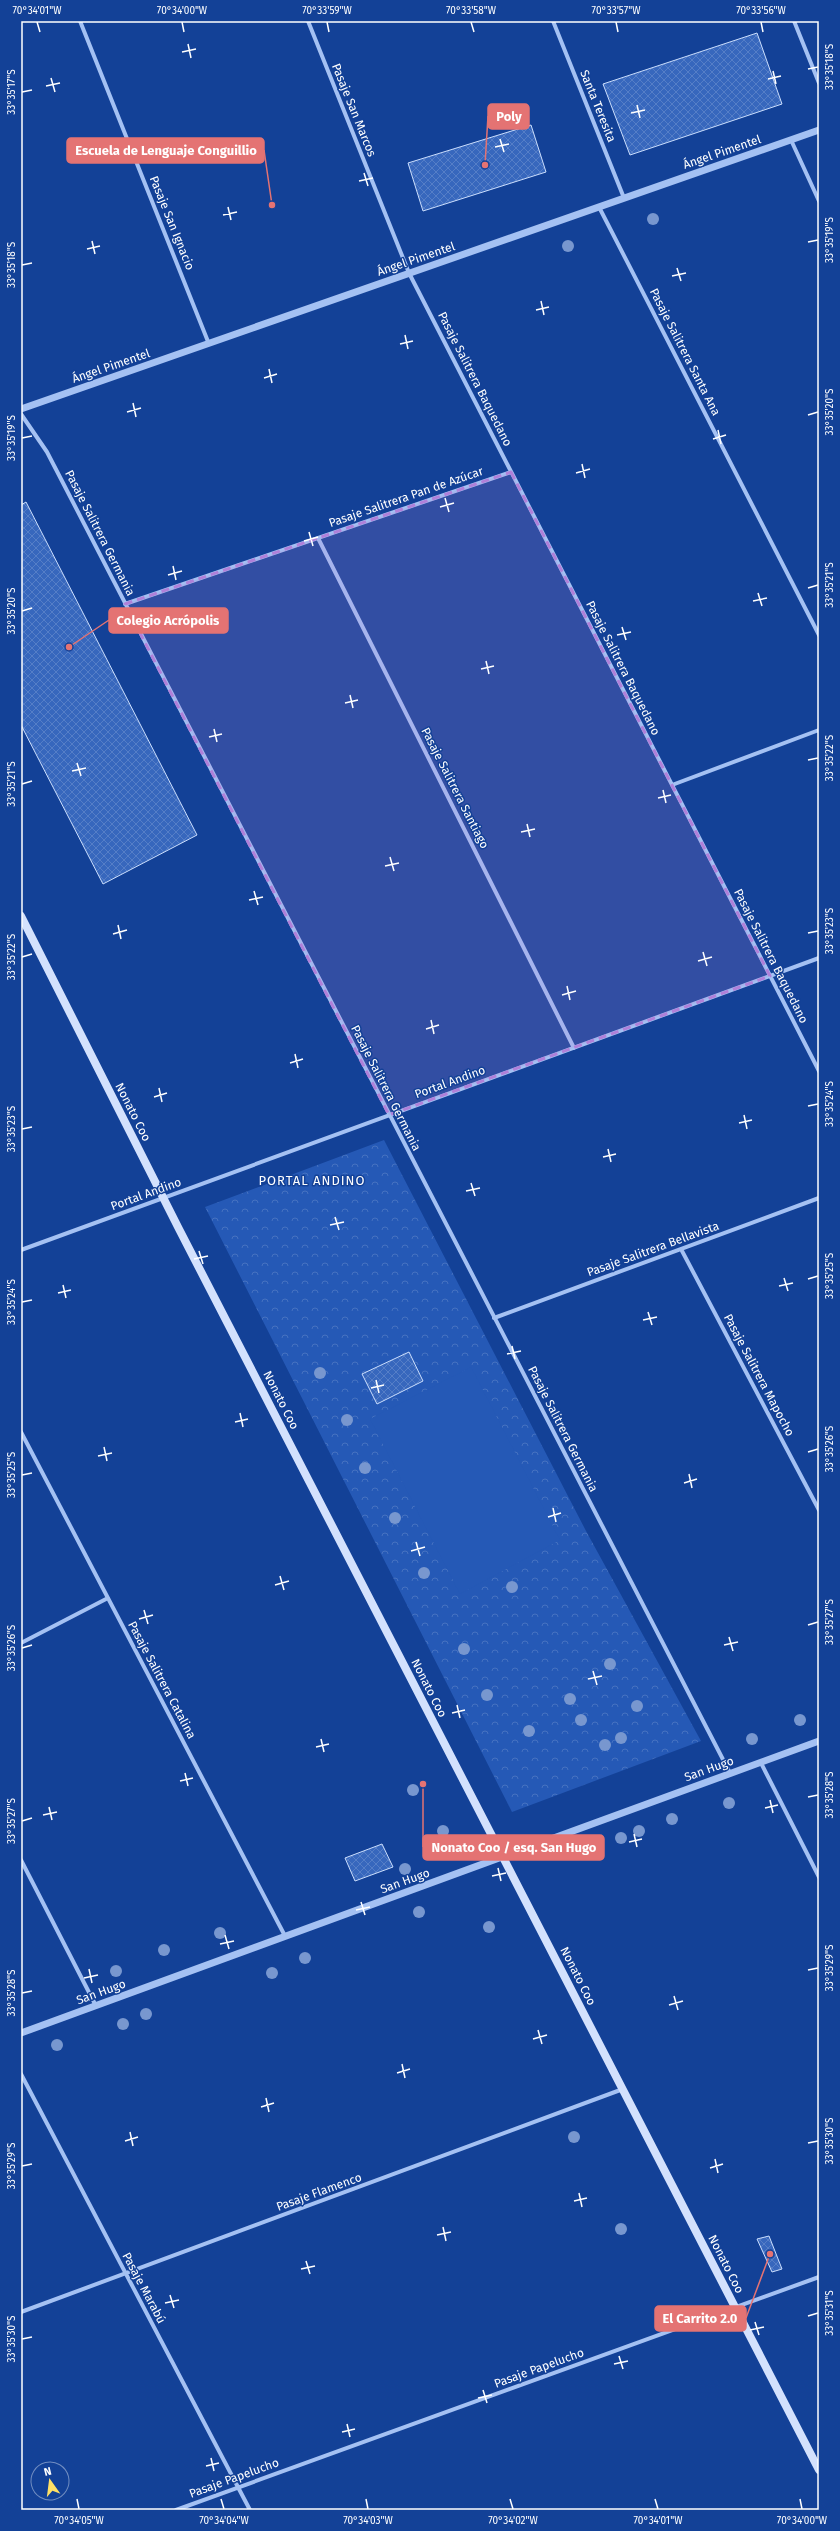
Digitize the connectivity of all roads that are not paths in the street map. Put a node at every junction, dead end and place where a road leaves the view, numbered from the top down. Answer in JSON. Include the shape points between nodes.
{"nodes":[{"id":1,"x":80,"y":21,"type":"edge"},
{"id":2,"x":308,"y":21,"type":"edge"},
{"id":3,"x":554,"y":21,"type":"edge"},
{"id":4,"x":794,"y":21,"type":"edge"},
{"id":5,"x":819,"y":83,"type":"edge"},
{"id":6,"x":819,"y":130,"type":"edge"},
{"id":7,"x":791,"y":140,"type":"junction"},
{"id":8,"x":624,"y":198,"type":"junction"},
{"id":9,"x":819,"y":201,"type":"edge"},
{"id":10,"x":599,"y":207,"type":"junction"},
{"id":11,"x":408,"y":273,"type":"junction"},
{"id":12,"x":209,"y":344,"type":"junction"},
{"id":13,"x":21,"y":409,"type":"edge"},
{"id":14,"x":21,"y":414,"type":"edge"},
{"id":15,"x":511,"y":472,"type":"junction"},
{"id":16,"x":318,"y":538,"type":"junction"},
{"id":17,"x":125,"y":604,"type":"junction"},
{"id":18,"x":819,"y":635,"type":"edge"},
{"id":19,"x":819,"y":730,"type":"edge"},
{"id":20,"x":672,"y":785,"type":"junction"},
{"id":21,"x":21,"y":916,"type":"edge"},
{"id":22,"x":819,"y":958,"type":"edge"},
{"id":23,"x":770,"y":976,"type":"junction"},
{"id":24,"x":574,"y":1048,"type":"junction"},
{"id":25,"x":819,"y":1071,"type":"edge"},
{"id":26,"x":389,"y":1115,"type":"junction"},
{"id":27,"x":163,"y":1198,"type":"junction"},
{"id":28,"x":819,"y":1198,"type":"edge"},
{"id":29,"x":681,"y":1249,"type":"junction"},
{"id":30,"x":21,"y":1250,"type":"edge"},
{"id":31,"x":494,"y":1318,"type":"junction"},
{"id":32,"x":21,"y":1432,"type":"edge"},
{"id":33,"x":819,"y":1510,"type":"edge"},
{"id":34,"x":108,"y":1598,"type":"junction"},
{"id":35,"x":21,"y":1643,"type":"edge"},
{"id":36,"x":819,"y":1741,"type":"edge"},
{"id":37,"x":761,"y":1762,"type":"junction"},
{"id":38,"x":730,"y":1773,"type":"junction"},
{"id":39,"x":502,"y":1856,"type":"junction"},
{"id":40,"x":21,"y":1860,"type":"edge"},
{"id":41,"x":819,"y":1877,"type":"edge"},
{"id":42,"x":285,"y":1936,"type":"junction"},
{"id":43,"x":96,"y":2006,"type":"junction"},
{"id":44,"x":21,"y":2033,"type":"edge"},
{"id":45,"x":21,"y":2074,"type":"edge"},
{"id":46,"x":623,"y":2089,"type":"junction"},
{"id":47,"x":125,"y":2274,"type":"junction"},
{"id":48,"x":819,"y":2277,"type":"edge"},
{"id":49,"x":735,"y":2308,"type":"junction"},
{"id":50,"x":21,"y":2312,"type":"edge"},
{"id":51,"x":819,"y":2470,"type":"edge"},
{"id":52,"x":238,"y":2488,"type":"junction"},
{"id":53,"x":176,"y":2510,"type":"edge"},
{"id":54,"x":250,"y":2510,"type":"edge"}],
"edges":[{"from":1,"to":12,"type":"street","name":"Pasaje San Ignacio"},
{"from":2,"to":11,"type":"street","name":"Pasaje San Marcos"},
{"from":3,"to":8,"type":"street","name":"Santa Teresita"},
{"from":4,"to":5,"type":"street"},
{"from":6,"to":7,"type":"street","name":"Ángel Pimentel"},
{"from":7,"to":8,"type":"street","name":"Ángel Pimentel"},
{"from":7,"to":9,"type":"street"},
{"from":8,"to":10,"type":"street","name":"Ángel Pimentel"},
{"from":10,"to":11,"type":"street","name":"Ángel Pimentel"},
{"from":10,"to":18,"type":"street","name":"Pasaje Salitrera Santa Ana"},
{"from":11,"to":12,"type":"street","name":"Ángel Pimentel"},
{"from":11,"to":15,"type":"street","name":"Pasaje Salitrera Baquedano"},
{"from":12,"to":13,"type":"street","name":"Ángel Pimentel"},
{"from":14,"to":17,"type":"street","name":"Pasaje Salitrera Germania","via":[[47,452]]},
{"from":15,"to":16,"type":"street","name":"Pasaje Salitrera Pan de Azúcar"},
{"from":15,"to":20,"type":"street","name":"Pasaje Salitrera Baquedano"},
{"from":16,"to":17,"type":"street","name":"Pasaje Salitrera Pan de Azúcar"},
{"from":16,"to":24,"type":"street","name":"Pasaje Salitrera Santiago"},
{"from":17,"to":26,"type":"street","name":"Pasaje Salitrera Germania"},
{"from":19,"to":20,"type":"street"},
{"from":20,"to":23,"type":"street","name":"Pasaje Salitrera Baquedano"},
{"from":21,"to":27,"type":"main road","name":"Nonato Coo"},
{"from":22,"to":23,"type":"street","name":"Portal Andino"},
{"from":23,"to":24,"type":"street","name":"Portal Andino"},
{"from":23,"to":25,"type":"street","name":"Pasaje Salitrera Baquedano"},
{"from":24,"to":26,"type":"street","name":"Portal Andino"},
{"from":26,"to":27,"type":"street","name":"Portal Andino"},
{"from":26,"to":31,"type":"street","name":"Pasaje Salitrera Germania"},
{"from":27,"to":30,"type":"street","name":"Portal Andino"},
{"from":27,"to":39,"type":"main road","name":"Nonato Coo"},
{"from":28,"to":29,"type":"street","name":"Pasaje Salitrera Bellavista"},
{"from":29,"to":31,"type":"street","name":"Pasaje Salitrera Bellavista"},
{"from":29,"to":33,"type":"street","name":"Pasaje Salitrera Mapocho"},
{"from":31,"to":38,"type":"street","name":"Pasaje Salitrera Germania"},
{"from":32,"to":34,"type":"street","name":"Pasaje Salitrera Catalina"},
{"from":34,"to":35,"type":"street"},
{"from":34,"to":42,"type":"street","name":"Pasaje Salitrera Catalina"},
{"from":36,"to":37,"type":"street","name":"San Hugo"},
{"from":37,"to":38,"type":"street","name":"San Hugo"},
{"from":37,"to":41,"type":"street"},
{"from":38,"to":39,"type":"street","name":"San Hugo"},
{"from":39,"to":42,"type":"street","name":"San Hugo"},
{"from":39,"to":46,"type":"main road","name":"Nonato Coo"},
{"from":40,"to":43,"type":"street"},
{"from":42,"to":43,"type":"street","name":"San Hugo"},
{"from":43,"to":44,"type":"street","name":"San Hugo"},
{"from":45,"to":47,"type":"street","name":"Pasaje Marabú"},
{"from":46,"to":47,"type":"street","name":"Pasaje Flamenco"},
{"from":46,"to":49,"type":"main road","name":"Nonato Coo"},
{"from":47,"to":50,"type":"street","name":"Pasaje Flamenco"},
{"from":47,"to":52,"type":"street","name":"Pasaje Marabú"},
{"from":48,"to":49,"type":"street","name":"Pasaje Papelucho"},
{"from":49,"to":51,"type":"main road","name":"Nonato Coo"},
{"from":49,"to":52,"type":"street","name":"Pasaje Papelucho"},
{"from":52,"to":53,"type":"street","name":"Pasaje Papelucho"},
{"from":52,"to":54,"type":"street","name":"Pasaje Marabú"}]}
